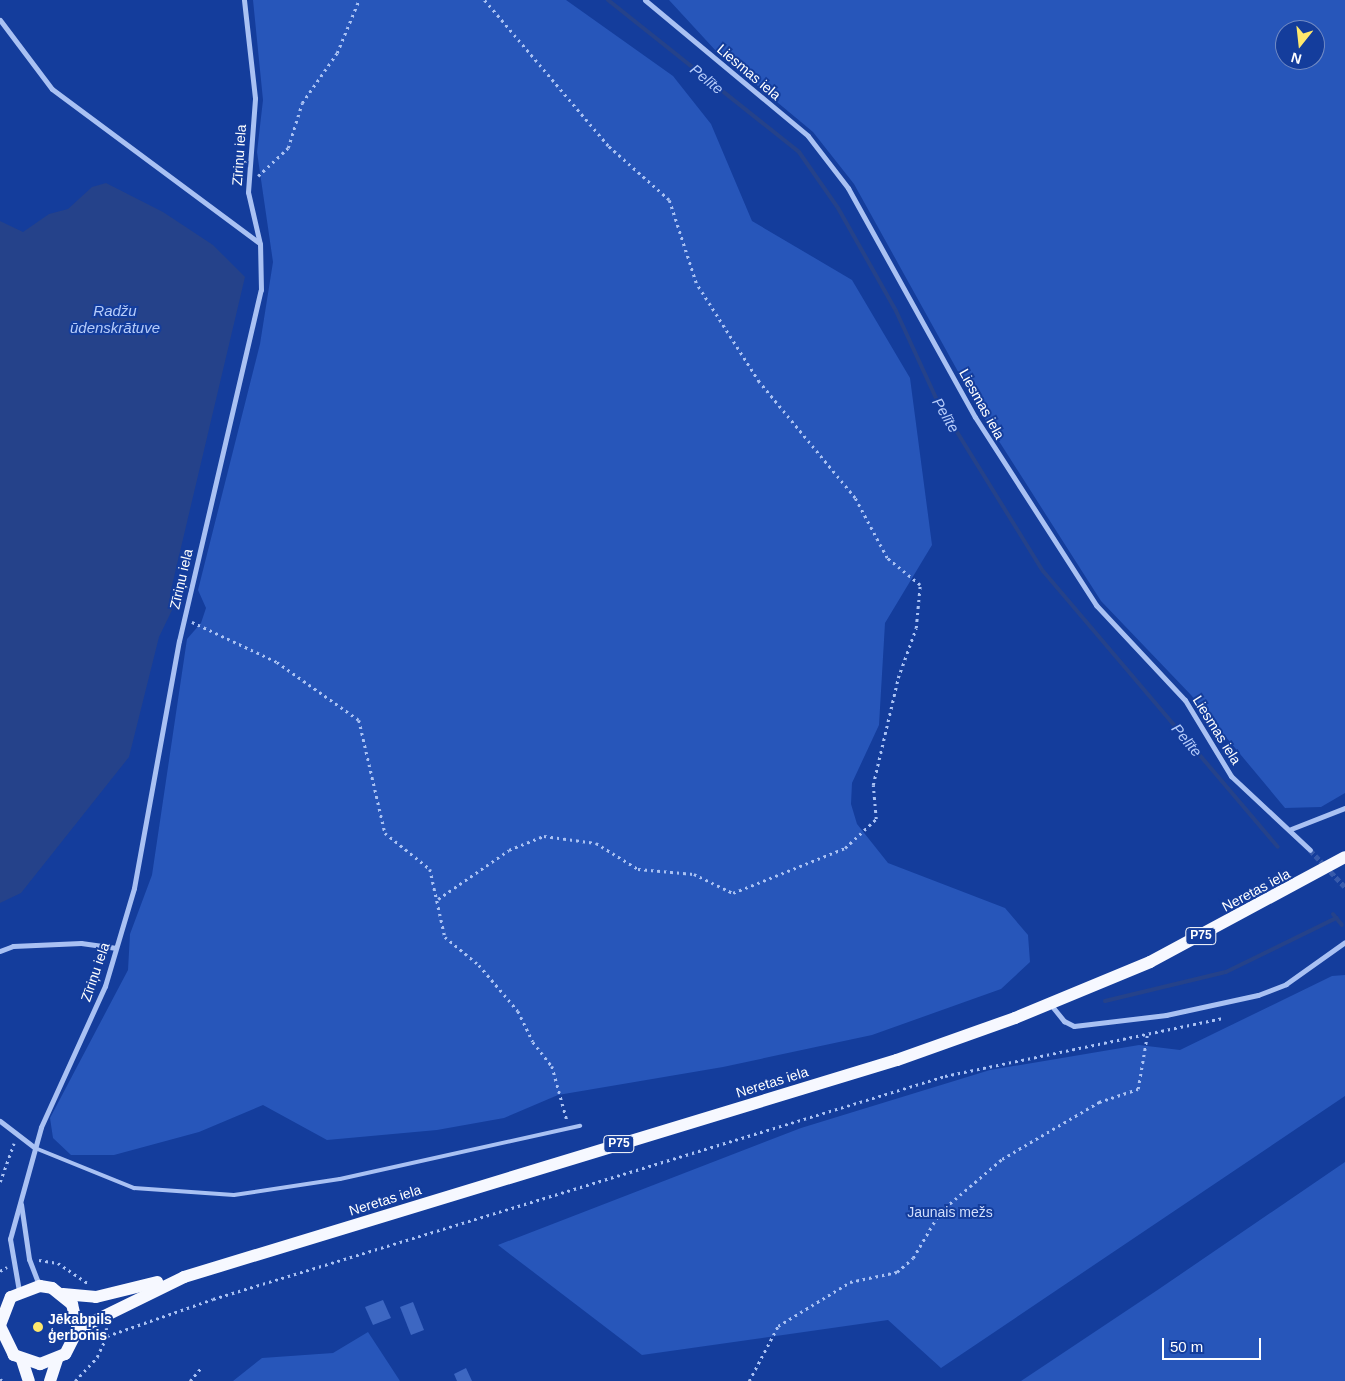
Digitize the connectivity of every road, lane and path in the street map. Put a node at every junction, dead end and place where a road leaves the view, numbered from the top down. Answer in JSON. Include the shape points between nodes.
{"nodes":[{"id":1,"x":244,"y":0,"type":"edge"},
{"id":2,"x":359,"y":0,"type":"edge"},
{"id":3,"x":484,"y":0,"type":"edge"},
{"id":4,"x":645,"y":0,"type":"edge"},
{"id":5,"x":0,"y":20,"type":"edge"},
{"id":6,"x":248,"y":192,"type":"junction"},
{"id":7,"x":260,"y":244,"type":"junction"},
{"id":8,"x":184,"y":619,"type":"junction"},
{"id":9,"x":1345,"y":808,"type":"edge"},
{"id":10,"x":1291,"y":829,"type":"junction"},
{"id":11,"x":1310,"y":850,"type":"tunnel mouth"},
{"id":12,"x":1345,"y":857,"type":"edge"},
{"id":13,"x":438,"y":899,"type":"junction"},
{"id":14,"x":1345,"y":942,"type":"edge"},
{"id":15,"x":115,"y":948,"type":"junction"},
{"id":16,"x":0,"y":951,"type":"edge"},
{"id":17,"x":1051,"y":1004,"type":"junction"},
{"id":18,"x":1222,"y":1018,"type":"dead end"},
{"id":19,"x":1148,"y":1036,"type":"junction"},
{"id":20,"x":567,"y":1119,"type":"dead end"},
{"id":21,"x":0,"y":1121,"type":"edge"},
{"id":22,"x":580,"y":1126,"type":"dead end"},
{"id":23,"x":17,"y":1134,"type":"junction"},
{"id":24,"x":35,"y":1148,"type":"junction"},
{"id":25,"x":0,"y":1182,"type":"edge"},
{"id":26,"x":21,"y":1202,"type":"junction"},
{"id":27,"x":184,"y":1277,"type":"junction"},
{"id":28,"x":40,"y":1286,"type":"junction"},
{"id":29,"x":19,"y":1292,"type":"junction"},
{"id":30,"x":63,"y":1294,"type":"junction"},
{"id":31,"x":0,"y":1320,"type":"edge"},
{"id":32,"x":78,"y":1329,"type":"junction"},
{"id":33,"x":108,"y":1336,"type":"dead end"},
{"id":34,"x":4,"y":1349,"type":"edge"},
{"id":35,"x":22,"y":1360,"type":"junction"},
{"id":36,"x":57,"y":1360,"type":"junction"},
{"id":37,"x":200,"y":1369,"type":"dead end"},
{"id":38,"x":0,"y":1379,"type":"edge"},
{"id":39,"x":3,"y":1381,"type":"edge"},
{"id":40,"x":29,"y":1381,"type":"edge"},
{"id":41,"x":50,"y":1381,"type":"edge"},
{"id":42,"x":190,"y":1381,"type":"edge"},
{"id":43,"x":750,"y":1381,"type":"edge"}],
"edges":[{"from":1,"to":6,"type":"street","name":"Zīriņu iela","via":[[254,98]]},
{"from":2,"to":6,"type":"path","via":[[337,53],[302,104],[288,148]]},
{"from":3,"to":13,"type":"path","via":[[608,146],[669,200],[696,284],[759,382],[855,498],[887,558],[920,585],[916,628],[898,678],[873,785],[876,819],[845,848],[733,893],[694,874],[638,869],[596,842],[544,836],[508,850]]},
{"from":4,"to":10,"type":"street","name":"Liesmas iela","via":[[808,136],[826,158],[848,188],[1023,497],[1096,605],[1185,700],[1231,776],[1265,812]]},
{"from":5,"to":7,"type":"street","via":[[52,89],[250,232]]},
{"from":6,"to":7,"type":"street","name":"Zīriņu iela"},
{"from":7,"to":8,"type":"street","name":"Zīriņu iela","via":[[260,290]]},
{"from":8,"to":13,"type":"path","via":[[214,629],[277,662],[359,720],[385,832],[430,869]]},
{"from":8,"to":15,"type":"street","name":"Zīriņu iela","via":[[147,833]]},
{"from":9,"to":10,"type":"street"},
{"from":10,"to":11,"type":"street","name":"Liesmas iela"},
{"from":12,"to":17,"type":"main road","name":"Neretas iela","number":"P75","via":[[1150,962]]},
{"from":13,"to":20,"type":"path","via":[[444,937],[502,990],[552,1066]]},
{"from":14,"to":17,"type":"street","via":[[1286,984],[1258,995],[1166,1015],[1074,1026],[1064,1022]]},
{"from":15,"to":16,"type":"street","via":[[81,943],[13,946]]},
{"from":15,"to":24,"type":"street","name":"Zīriņu iela","via":[[105,986],[67,1064]]},
{"from":17,"to":27,"type":"main road","name":"Neretas iela","number":"P75","via":[[897,1060]]},
{"from":18,"to":19,"type":"path"},
{"from":19,"to":33,"type":"path","via":[[944,1076],[213,1299]]},
{"from":19,"to":43,"type":"path","via":[[1138,1089],[1099,1102],[1002,1159],[940,1212],[913,1258],[897,1272],[850,1282],[778,1326]]},
{"from":21,"to":23,"type":"street"},
{"from":22,"to":24,"type":"lane","via":[[340,1179],[234,1195],[134,1188]]},
{"from":23,"to":24,"type":"street"},
{"from":23,"to":25,"type":"path"},
{"from":24,"to":26,"type":"street","name":"Zīriņu iela"},
{"from":26,"to":28,"type":"street","via":[[28,1259]]},
{"from":26,"to":29,"type":"street","via":[[10,1239]]},
{"from":27,"to":30,"type":"main road","name":"Neretas iela","via":[[96,1297]]},
{"from":27,"to":32,"type":"main road","name":"Neretas iela","number":"P75"},
{"from":28,"to":29,"type":"main road"},
{"from":28,"to":30,"type":"main road"},
{"from":29,"to":31,"type":"main road"},
{"from":30,"to":32,"type":"main road","via":[[77,1316]]},
{"from":31,"to":34,"type":"main road"},
{"from":32,"to":36,"type":"main road","via":[[72,1347]]},
{"from":34,"to":35,"type":"main road"},
{"from":35,"to":36,"type":"main road","via":[[40,1364]]},
{"from":35,"to":40,"type":"main road"},
{"from":36,"to":41,"type":"main road"},
{"from":37,"to":42,"type":"path"},
{"from":38,"to":39,"type":"path"}]}
